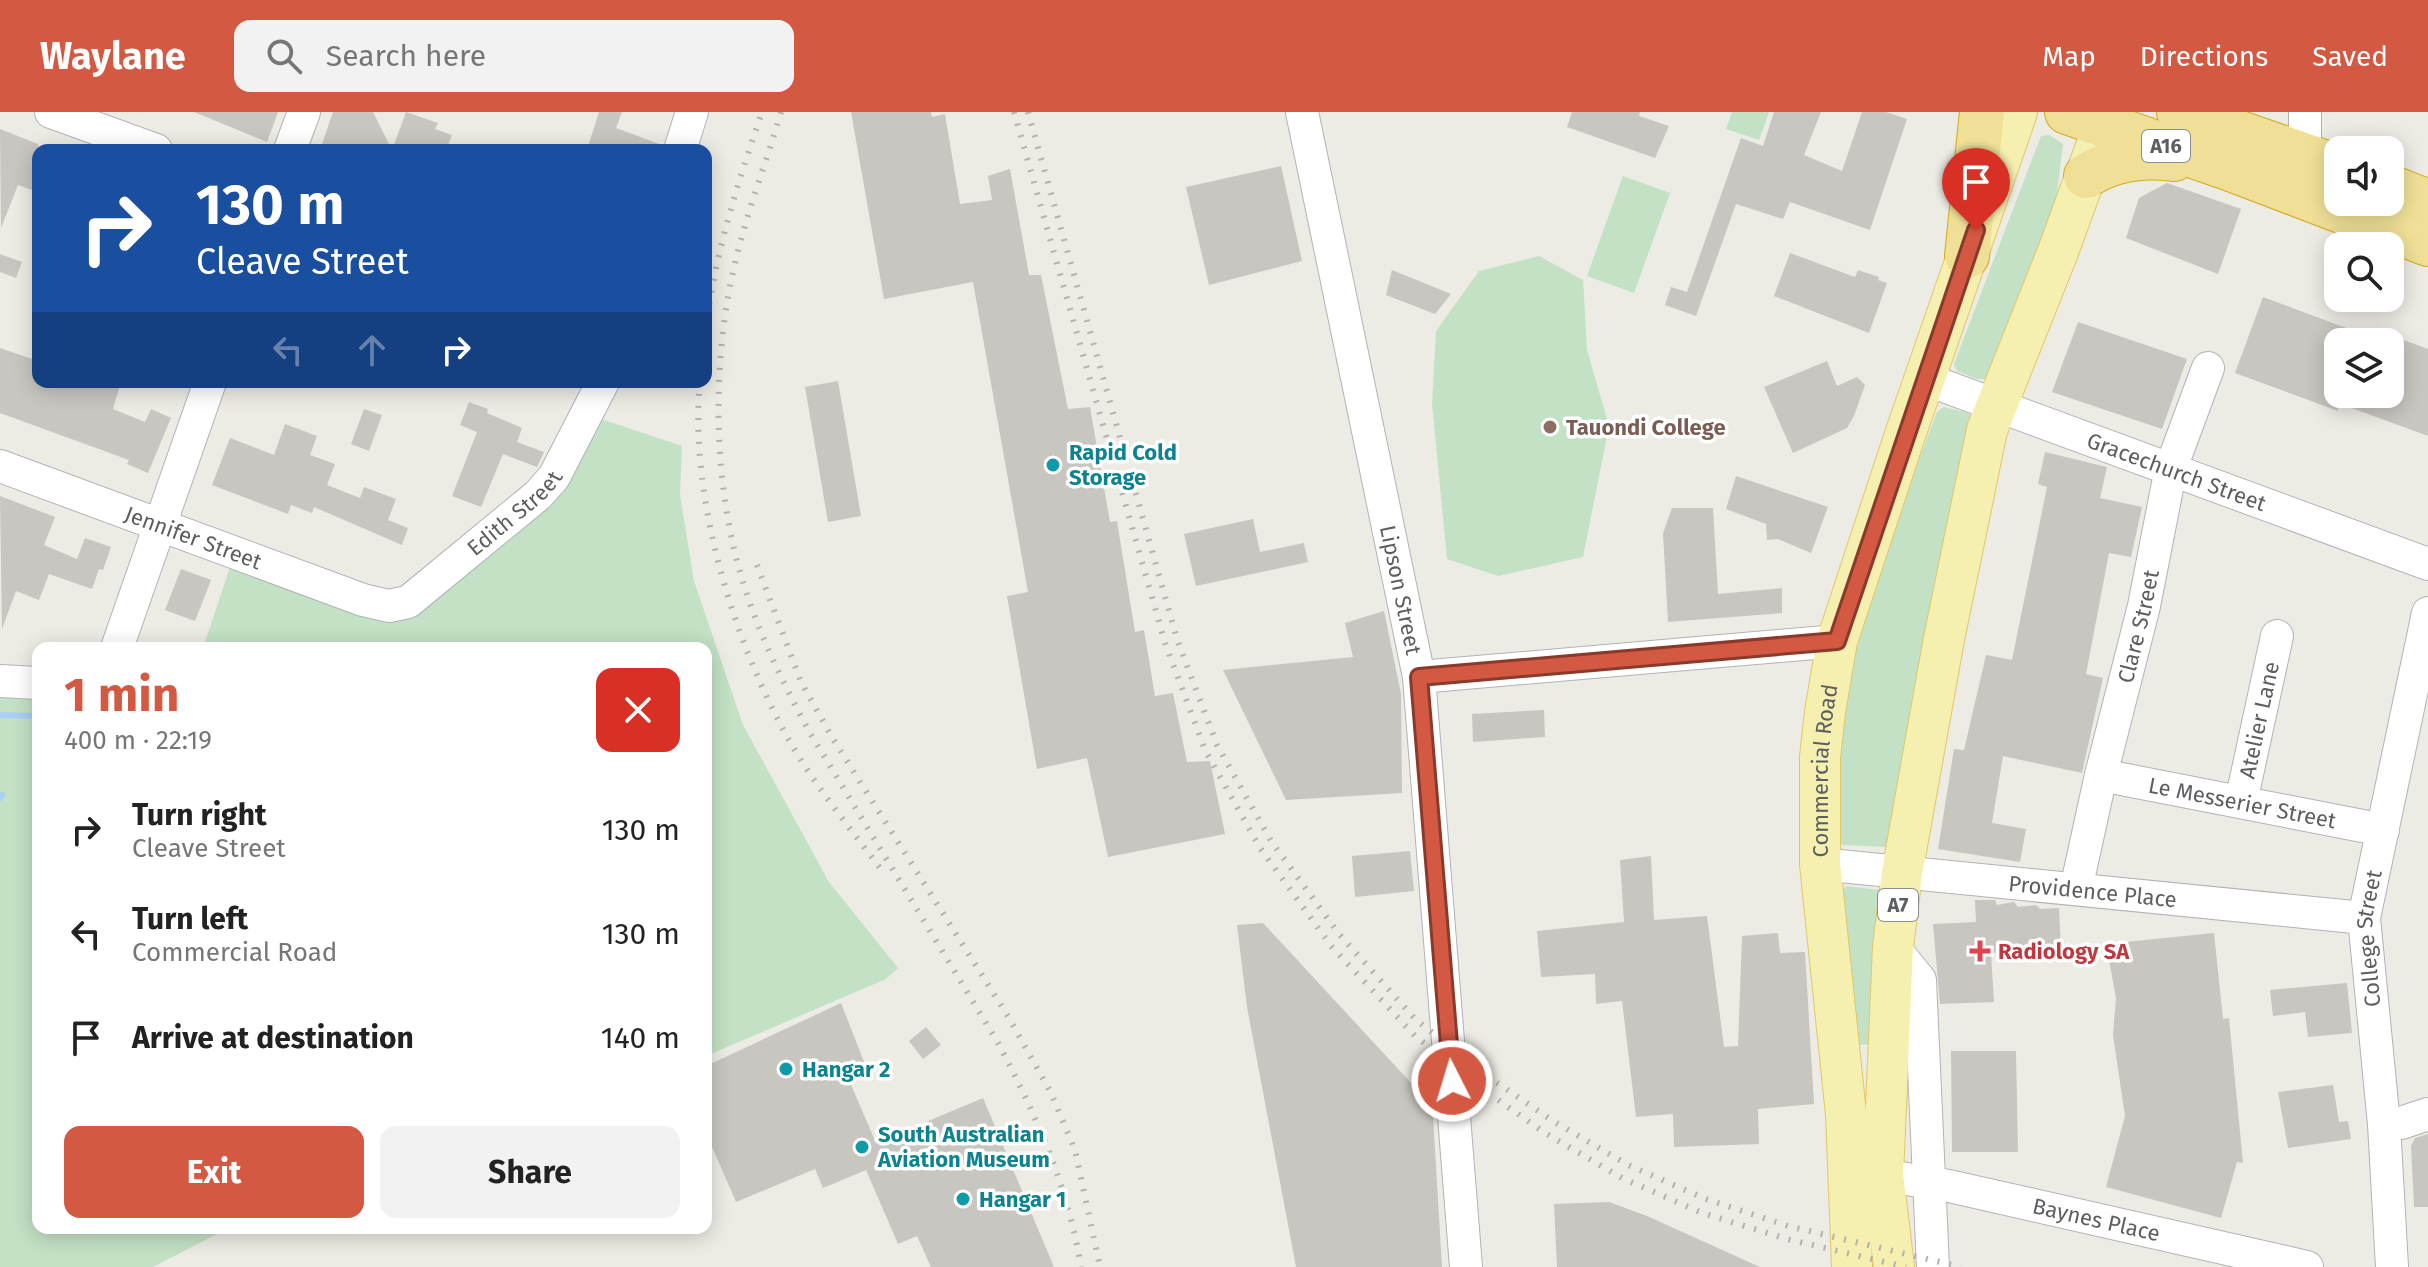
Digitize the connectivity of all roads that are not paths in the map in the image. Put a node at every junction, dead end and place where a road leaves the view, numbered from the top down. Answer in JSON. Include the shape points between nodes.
{"nodes":[{"id":1,"x":51,"y":112,"type":"edge"},
{"id":2,"x":304,"y":112,"type":"edge"},
{"id":3,"x":692,"y":112,"type":"edge"},
{"id":4,"x":1302,"y":112,"type":"edge"},
{"id":5,"x":1982,"y":112,"type":"edge"},
{"id":6,"x":2017,"y":112,"type":"edge"},
{"id":7,"x":2305,"y":112,"type":"edge"},
{"id":8,"x":2184,"y":113,"type":"edge"},
{"id":9,"x":2093,"y":116,"type":"edge"},
{"id":10,"x":139,"y":144,"type":"edge"},
{"id":11,"x":292,"y":144,"type":"edge"},
{"id":12,"x":682,"y":144,"type":"edge"},
{"id":13,"x":2321,"y":161,"type":"edge"},
{"id":14,"x":2228,"y":168,"type":"junction"},
{"id":15,"x":2086,"y":176,"type":"junction"},
{"id":16,"x":2404,"y":193,"type":"edge"},
{"id":17,"x":2428,"y":202,"type":"edge"},
{"id":18,"x":2428,"y":244,"type":"edge"},
{"id":19,"x":1967,"y":256,"type":"junction"},
{"id":20,"x":2208,"y":368,"type":"dead end"},
{"id":21,"x":1925,"y":379,"type":"junction"},
{"id":22,"x":208,"y":388,"type":"edge"},
{"id":23,"x":600,"y":388,"type":"edge"},
{"id":24,"x":1996,"y":406,"type":"junction"},
{"id":25,"x":0,"y":466,"type":"edge"},
{"id":26,"x":2171,"y":468,"type":"junction"},
{"id":27,"x":161,"y":525,"type":"junction"},
{"id":28,"x":2428,"y":564,"type":"edge"},
{"id":29,"x":389,"y":606,"type":"joint"},
{"id":30,"x":2428,"y":613,"type":"edge"},
{"id":31,"x":2277,"y":636,"type":"dead end"},
{"id":32,"x":1837,"y":641,"type":"junction"},
{"id":33,"x":119,"y":642,"type":"edge"},
{"id":34,"x":2424,"y":650,"type":"edge"},
{"id":35,"x":1419,"y":677,"type":"junction"},
{"id":36,"x":0,"y":681,"type":"edge"},
{"id":37,"x":32,"y":683,"type":"edge"},
{"id":38,"x":2101,"y":775,"type":"junction"},
{"id":39,"x":2241,"y":802,"type":"junction"},
{"id":40,"x":2383,"y":830,"type":"junction"},
{"id":41,"x":1820,"y":864,"type":"junction"},
{"id":42,"x":1902,"y":873,"type":"junction"},
{"id":43,"x":2076,"y":889,"type":"junction"},
{"id":44,"x":2364,"y":918,"type":"junction"},
{"id":45,"x":1893,"y":947,"type":"junction"},
{"id":46,"x":1846,"y":1114,"type":"junction"},
{"id":47,"x":2428,"y":1114,"type":"edge"},
{"id":48,"x":2384,"y":1124,"type":"junction"},
{"id":49,"x":1883,"y":1175,"type":"junction"},
{"id":50,"x":1927,"y":1182,"type":"junction"},
{"id":51,"x":1849,"y":1222,"type":"junction"},
{"id":52,"x":1466,"y":1267,"type":"edge"},
{"id":53,"x":1852,"y":1267,"type":"edge"},
{"id":54,"x":1894,"y":1267,"type":"edge"},
{"id":55,"x":1933,"y":1267,"type":"edge"},
{"id":56,"x":2307,"y":1267,"type":"edge"},
{"id":57,"x":2392,"y":1267,"type":"edge"}],
"edges":[{"from":1,"to":10,"type":"street"},
{"from":2,"to":11,"type":"street"},
{"from":3,"to":12,"type":"street"},
{"from":4,"to":35,"type":"street","name":"Lipson Street"},
{"from":5,"to":19,"type":"highway"},
{"from":6,"to":19,"type":"main road","name":"Commercial Road"},
{"from":7,"to":13,"type":"street"},
{"from":8,"to":13,"type":"highway","number":"A16"},
{"from":9,"to":14,"type":"highway","number":"A16"},
{"from":9,"to":15,"type":"main road","number":"A7"},
{"from":14,"to":15,"type":"highway","via":[[2158,156],[2121,160]]},
{"from":14,"to":18,"type":"highway","number":"A16"},
{"from":15,"to":24,"type":"main road","number":"A7"},
{"from":16,"to":17,"type":"highway"},
{"from":19,"to":21,"type":"main road","name":"Commercial Road"},
{"from":20,"to":26,"type":"street","name":"Clare Street"},
{"from":21,"to":24,"type":"street","name":"Gracechurch Street"},
{"from":21,"to":32,"type":"main road","name":"Commercial Road"},
{"from":22,"to":27,"type":"street"},
{"from":23,"to":29,"type":"street","name":"Edith Street","via":[[554,477],[538,495],[408,602]]},
{"from":24,"to":26,"type":"street","name":"Gracechurch Street"},
{"from":24,"to":42,"type":"main road","number":"A7","via":[[1944,639]]},
{"from":25,"to":27,"type":"street","name":"Jennifer Street"},
{"from":26,"to":28,"type":"street","name":"Gracechurch Street"},
{"from":26,"to":38,"type":"street","name":"Clare Street","via":[[2144,606]]},
{"from":27,"to":29,"type":"street","name":"Jennifer Street"},
{"from":27,"to":33,"type":"street"},
{"from":30,"to":34,"type":"street","name":"College Street"},
{"from":31,"to":39,"type":"street","name":"Atelier Lane"},
{"from":32,"to":35,"type":"street"},
{"from":32,"to":41,"type":"main road","name":"Commercial Road","via":[[1820,757]]},
{"from":34,"to":40,"type":"street","name":"College Street"},
{"from":35,"to":52,"type":"street","name":"Lipson Street"},
{"from":36,"to":37,"type":"street"},
{"from":38,"to":39,"type":"street","name":"Le Messerier Street"},
{"from":38,"to":43,"type":"street","name":"Clare Street"},
{"from":39,"to":40,"type":"street","name":"Le Messerier Street"},
{"from":40,"to":44,"type":"street","name":"College Street"},
{"from":41,"to":42,"type":"street","name":"Providence Place"},
{"from":41,"to":46,"type":"main road","name":"Commercial Road"},
{"from":42,"to":43,"type":"street","name":"Providence Place"},
{"from":42,"to":45,"type":"main road","number":"A7"},
{"from":43,"to":44,"type":"street","name":"Providence Place"},
{"from":44,"to":48,"type":"street","name":"College Street"},
{"from":45,"to":49,"type":"main road","number":"A7"},
{"from":45,"to":50,"type":"street","via":[[1920,980]]},
{"from":46,"to":49,"type":"main road","via":[[1864,1129]]},
{"from":46,"to":51,"type":"main road","name":"Commercial Road"},
{"from":47,"to":48,"type":"street"},
{"from":48,"to":57,"type":"street","name":"College Street"},
{"from":49,"to":50,"type":"street","name":"Baynes Place"},
{"from":49,"to":51,"type":"main road","via":[[1875,1196]]},
{"from":49,"to":54,"type":"main road","number":"A7"},
{"from":50,"to":55,"type":"street"},
{"from":50,"to":56,"type":"street","name":"Baynes Place"},
{"from":51,"to":53,"type":"main road","name":"Commercial Road"}]}
